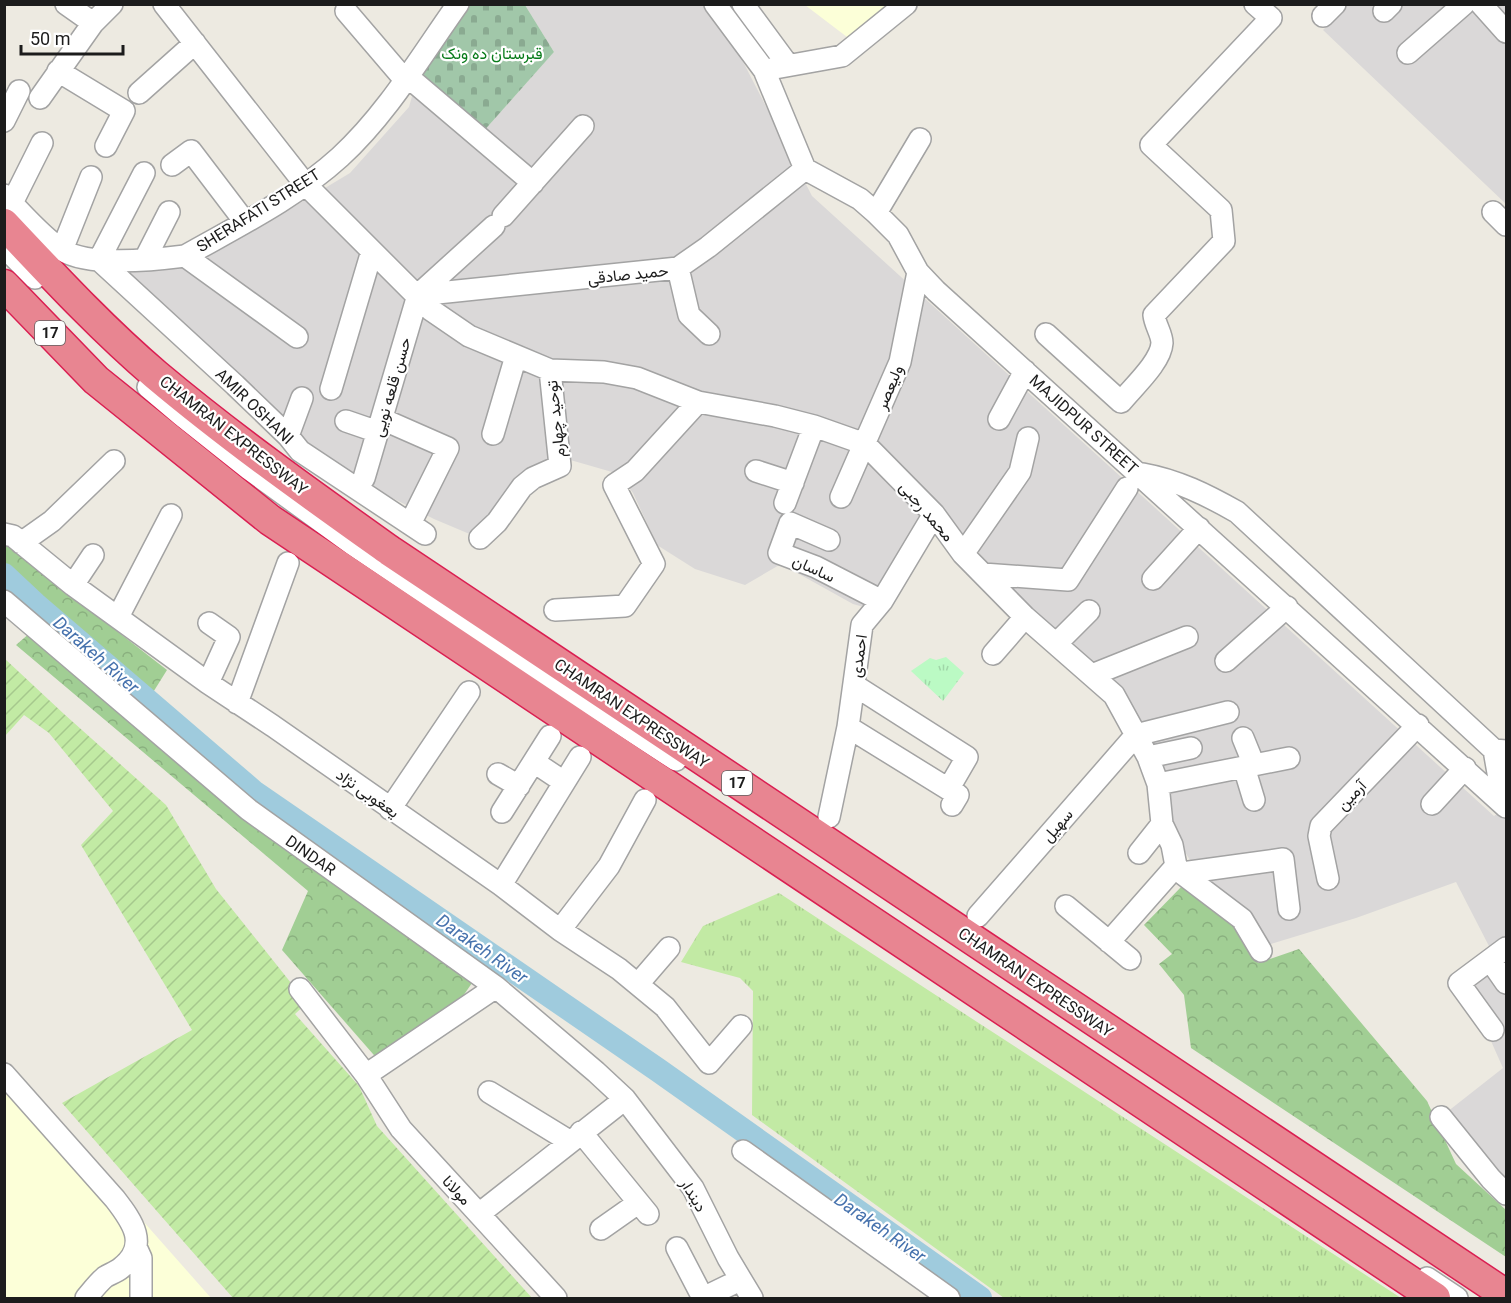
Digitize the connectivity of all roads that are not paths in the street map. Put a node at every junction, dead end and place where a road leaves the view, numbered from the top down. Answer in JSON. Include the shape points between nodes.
{"nodes":[{"id":1,"x":66,"y":4,"type":"edge"},
{"id":2,"x":111,"y":4,"type":"edge"},
{"id":3,"x":164,"y":4,"type":"edge"},
{"id":4,"x":715,"y":4,"type":"edge"},
{"id":5,"x":743,"y":4,"type":"edge"},
{"id":6,"x":906,"y":4,"type":"edge"},
{"id":7,"x":1464,"y":4,"type":"edge"},
{"id":8,"x":452,"y":7,"type":"edge"},
{"id":9,"x":1263,"y":11,"type":"edge"},
{"id":10,"x":346,"y":12,"type":"dead end"},
{"id":11,"x":93,"y":23,"type":"junction"},
{"id":12,"x":195,"y":43,"type":"junction"},
{"id":13,"x":1408,"y":53,"type":"dead end"},
{"id":14,"x":788,"y":65,"type":"junction"},
{"id":15,"x":764,"y":70,"type":"junction"},
{"id":16,"x":58,"y":71,"type":"junction"},
{"id":17,"x":406,"y":78,"type":"junction"},
{"id":18,"x":19,"y":91,"type":"dead end"},
{"id":19,"x":139,"y":93,"type":"dead end"},
{"id":20,"x":40,"y":98,"type":"dead end"},
{"id":21,"x":4,"y":121,"type":"edge"},
{"id":22,"x":583,"y":126,"type":"dead end"},
{"id":23,"x":920,"y":139,"type":"dead end"},
{"id":24,"x":42,"y":143,"type":"dead end"},
{"id":25,"x":106,"y":146,"type":"dead end"},
{"id":26,"x":172,"y":165,"type":"dead end"},
{"id":27,"x":805,"y":169,"type":"junction"},
{"id":28,"x":144,"y":173,"type":"dead end"},
{"id":29,"x":91,"y":177,"type":"dead end"},
{"id":30,"x":533,"y":183,"type":"junction"},
{"id":31,"x":306,"y":184,"type":"junction"},
{"id":32,"x":7,"y":207,"type":"edge"},
{"id":33,"x":169,"y":212,"type":"dead end"},
{"id":34,"x":876,"y":213,"type":"junction"},
{"id":35,"x":245,"y":222,"type":"junction"},
{"id":36,"x":4,"y":247,"type":"edge"},
{"id":37,"x":62,"y":250,"type":"junction"},
{"id":38,"x":372,"y":251,"type":"junction"},
{"id":39,"x":185,"y":256,"type":"junction"},
{"id":40,"x":145,"y":259,"type":"junction"},
{"id":41,"x":99,"y":260,"type":"junction"},
{"id":42,"x":678,"y":268,"type":"junction"},
{"id":43,"x":4,"y":270,"type":"edge"},
{"id":44,"x":918,"y":272,"type":"junction"},
{"id":45,"x":4,"y":285,"type":"edge"},
{"id":46,"x":418,"y":295,"type":"junction"},
{"id":47,"x":4,"y":307,"type":"edge"},
{"id":48,"x":709,"y":334,"type":"dead end"},
{"id":49,"x":1046,"y":334,"type":"dead end"},
{"id":50,"x":297,"y":337,"type":"dead end"},
{"id":51,"x":516,"y":356,"type":"junction"},
{"id":52,"x":550,"y":370,"type":"junction"},
{"id":53,"x":1025,"y":371,"type":"junction"},
{"id":54,"x":96,"y":380,"type":"junction"},
{"id":55,"x":331,"y":389,"type":"dead end"},
{"id":56,"x":303,"y":398,"type":"dead end"},
{"id":57,"x":698,"y":402,"type":"junction"},
{"id":58,"x":999,"y":419,"type":"dead end"},
{"id":59,"x":346,"y":421,"type":"dead end"},
{"id":60,"x":380,"y":426,"type":"junction"},
{"id":61,"x":814,"y":426,"type":"junction"},
{"id":62,"x":493,"y":434,"type":"dead end"},
{"id":63,"x":288,"y":436,"type":"junction"},
{"id":64,"x":1028,"y":438,"type":"dead end"},
{"id":65,"x":865,"y":444,"type":"junction"},
{"id":66,"x":114,"y":461,"type":"dead end"},
{"id":67,"x":756,"y":471,"type":"dead end"},
{"id":68,"x":364,"y":478,"type":"dead end"},
{"id":69,"x":1133,"y":481,"type":"junction"},
{"id":70,"x":841,"y":497,"type":"dead end"},
{"id":71,"x":934,"y":514,"type":"junction"},
{"id":72,"x":171,"y":515,"type":"dead end"},
{"id":73,"x":1199,"y":528,"type":"junction"},
{"id":74,"x":11,"y":533,"type":"edge"},
{"id":75,"x":480,"y":538,"type":"dead end"},
{"id":76,"x":829,"y":540,"type":"dead end"},
{"id":77,"x":963,"y":554,"type":"junction"},
{"id":78,"x":93,"y":555,"type":"dead end"},
{"id":79,"x":288,"y":563,"type":"dead end"},
{"id":80,"x":983,"y":574,"type":"junction"},
{"id":81,"x":1153,"y":579,"type":"dead end"},
{"id":82,"x":73,"y":585,"type":"junction"},
{"id":83,"x":4,"y":601,"type":"edge"},
{"id":84,"x":882,"y":601,"type":"junction"},
{"id":85,"x":1287,"y":607,"type":"junction"},
{"id":86,"x":555,"y":610,"type":"dead end"},
{"id":87,"x":1089,"y":611,"type":"dead end"},
{"id":88,"x":118,"y":616,"type":"junction"},
{"id":89,"x":1025,"y":617,"type":"junction"},
{"id":90,"x":209,"y":623,"type":"dead end"},
{"id":91,"x":1187,"y":637,"type":"dead end"},
{"id":92,"x":1056,"y":644,"type":"junction"},
{"id":93,"x":993,"y":654,"type":"dead end"},
{"id":94,"x":1226,"y":661,"type":"dead end"},
{"id":95,"x":1092,"y":675,"type":"junction"},
{"id":96,"x":208,"y":683,"type":"junction"},
{"id":97,"x":854,"y":685,"type":"junction"},
{"id":98,"x":469,"y":692,"type":"dead end"},
{"id":99,"x":237,"y":703,"type":"junction"},
{"id":100,"x":1228,"y":712,"type":"dead end"},
{"id":101,"x":1418,"y":725,"type":"junction"},
{"id":102,"x":848,"y":728,"type":"junction"},
{"id":103,"x":1136,"y":735,"type":"junction"},
{"id":104,"x":550,"y":736,"type":"dead end"},
{"id":105,"x":1243,"y":738,"type":"dead end"},
{"id":106,"x":1191,"y":748,"type":"dead end"},
{"id":107,"x":1500,"y":751,"type":"edge"},
{"id":108,"x":580,"y":757,"type":"dead end"},
{"id":109,"x":1148,"y":757,"type":"junction"},
{"id":110,"x":1289,"y":758,"type":"dead end"},
{"id":111,"x":534,"y":762,"type":"junction"},
{"id":112,"x":1249,"y":766,"type":"junction"},
{"id":113,"x":1465,"y":768,"type":"junction"},
{"id":114,"x":498,"y":774,"type":"dead end"},
{"id":115,"x":564,"y":782,"type":"junction"},
{"id":116,"x":1158,"y":784,"type":"junction"},
{"id":117,"x":519,"y":786,"type":"junction"},
{"id":118,"x":1502,"y":794,"type":"edge"},
{"id":119,"x":645,"y":800,"type":"dead end"},
{"id":120,"x":1254,"y":800,"type":"dead end"},
{"id":121,"x":1432,"y":804,"type":"dead end"},
{"id":122,"x":390,"y":809,"type":"junction"},
{"id":123,"x":502,"y":812,"type":"dead end"},
{"id":124,"x":829,"y":817,"type":"dead end"},
{"id":125,"x":1162,"y":824,"type":"junction"},
{"id":126,"x":1139,"y":853,"type":"dead end"},
{"id":127,"x":1179,"y":869,"type":"junction"},
{"id":128,"x":1328,"y":879,"type":"dead end"},
{"id":129,"x":501,"y":885,"type":"junction"},
{"id":130,"x":1066,"y":906,"type":"dead end"},
{"id":131,"x":1289,"y":909,"type":"dead end"},
{"id":132,"x":978,"y":916,"type":"dead end"},
{"id":133,"x":560,"y":930,"type":"junction"},
{"id":134,"x":1109,"y":942,"type":"junction"},
{"id":135,"x":669,"y":948,"type":"dead end"},
{"id":136,"x":1261,"y":951,"type":"dead end"},
{"id":137,"x":1498,"y":954,"type":"edge"},
{"id":138,"x":1130,"y":959,"type":"dead end"},
{"id":139,"x":1506,"y":983,"type":"edge"},
{"id":140,"x":638,"y":984,"type":"junction"},
{"id":141,"x":496,"y":987,"type":"junction"},
{"id":142,"x":300,"y":989,"type":"dead end"},
{"id":143,"x":741,"y":1026,"type":"dead end"},
{"id":144,"x":1500,"y":1033,"type":"edge"},
{"id":145,"x":4,"y":1074,"type":"edge"},
{"id":146,"x":366,"y":1075,"type":"junction"},
{"id":147,"x":489,"y":1092,"type":"dead end"},
{"id":148,"x":625,"y":1099,"type":"junction"},
{"id":149,"x":1441,"y":1117,"type":"dead end"},
{"id":150,"x":575,"y":1137,"type":"junction"},
{"id":151,"x":743,"y":1151,"type":"dead end"},
{"id":152,"x":1498,"y":1174,"type":"edge"},
{"id":153,"x":1506,"y":1194,"type":"edge"},
{"id":154,"x":479,"y":1214,"type":"junction"},
{"id":155,"x":601,"y":1229,"type":"dead end"},
{"id":156,"x":136,"y":1246,"type":"junction"},
{"id":157,"x":677,"y":1248,"type":"dead end"},
{"id":158,"x":740,"y":1280,"type":"junction"},
{"id":159,"x":1506,"y":1295,"type":"edge"},
{"id":160,"x":703,"y":1298,"type":"edge"},
{"id":161,"x":86,"y":1299,"type":"edge"},
{"id":162,"x":141,"y":1299,"type":"edge"},
{"id":163,"x":556,"y":1299,"type":"edge"},
{"id":164,"x":752,"y":1299,"type":"edge"},
{"id":165,"x":949,"y":1299,"type":"edge"},
{"id":166,"x":1435,"y":1299,"type":"edge"},
{"id":167,"x":1457,"y":1299,"type":"edge"},
{"id":168,"x":1486,"y":1299,"type":"edge"}],
"edges":[{"from":1,"to":11,"type":"street"},
{"from":2,"to":11,"type":"street"},
{"from":3,"to":12,"type":"street","name":"محمد رجبی"},
{"from":4,"to":15,"type":"street"},
{"from":5,"to":14,"type":"street"},
{"from":6,"to":14,"type":"street","via":[[842,56]]},
{"from":7,"to":13,"type":"street"},
{"from":8,"to":17,"type":"street","name":"SHERAFATI STREET"},
{"from":9,"to":49,"type":"street","via":[[1151,145],[1221,210],[1224,241],[1154,315],[1162,340],[1160,356],[1121,402]]},
{"from":10,"to":17,"type":"street"},
{"from":11,"to":16,"type":"street"},
{"from":12,"to":19,"type":"street"},
{"from":12,"to":31,"type":"street","name":"محمد رجبی"},
{"from":14,"to":15,"type":"street"},
{"from":15,"to":27,"type":"street"},
{"from":16,"to":20,"type":"street"},
{"from":16,"to":25,"type":"street","via":[[124,111]]},
{"from":17,"to":30,"type":"street"},
{"from":17,"to":31,"type":"street","name":"SHERAFATI STREET","via":[[365,132]]},
{"from":18,"to":21,"type":"street"},
{"from":22,"to":30,"type":"street"},
{"from":23,"to":34,"type":"street"},
{"from":24,"to":32,"type":"street"},
{"from":26,"to":35,"type":"street","via":[[191,151]]},
{"from":27,"to":34,"type":"street","name":"MAJIDPUR STREET","via":[[860,199]]},
{"from":27,"to":42,"type":"street","name":"حمید صادقی"},
{"from":28,"to":41,"type":"street"},
{"from":29,"to":37,"type":"street"},
{"from":30,"to":46,"type":"street"},
{"from":31,"to":35,"type":"street","name":"SHERAFATI STREET"},
{"from":31,"to":38,"type":"street","name":"محمد رجبی"},
{"from":32,"to":37,"type":"street","name":"SHERAFATI STREET"},
{"from":32,"to":159,"type":"highway","name":"CHAMRAN EXPRESSWAY","number":"17","via":[[97,320],[156,375],[261,459],[390,551]]},
{"from":33,"to":40,"type":"street"},
{"from":34,"to":44,"type":"street","name":"MAJIDPUR STREET","via":[[898,235]]},
{"from":35,"to":39,"type":"street","name":"SHERAFATI STREET"},
{"from":36,"to":168,"type":"street","via":[[116,359],[181,415],[352,544]]},
{"from":37,"to":41,"type":"street","name":"SHERAFATI STREET"},
{"from":38,"to":46,"type":"street","name":"محمد رجبی"},
{"from":38,"to":55,"type":"street"},
{"from":39,"to":40,"type":"street","name":"SHERAFATI STREET"},
{"from":39,"to":50,"type":"street"},
{"from":40,"to":41,"type":"street","name":"SHERAFATI STREET"},
{"from":41,"to":63,"type":"street","name":"AMIR OSHANI"},
{"from":42,"to":46,"type":"street","name":"حمید صادقی"},
{"from":42,"to":48,"type":"street","via":[[686,322]]},
{"from":43,"to":167,"type":"street","via":[[117,381],[239,480],[366,573]]},
{"from":44,"to":53,"type":"street","name":"MAJIDPUR STREET"},
{"from":44,"to":65,"type":"street","name":"ولیعصر","via":[[900,362]]},
{"from":45,"to":54,"type":"highway","number":"17"},
{"from":46,"to":51,"type":"street","name":"محمد رجبی","via":[[431,310],[469,336]]},
{"from":46,"to":60,"type":"street","name":"حسن قلعه نویی"},
{"from":47,"to":54,"type":"highway","via":[[55,357],[72,370]]},
{"from":51,"to":52,"type":"street","name":"محمد رجبی"},
{"from":51,"to":62,"type":"street"},
{"from":52,"to":57,"type":"street","name":"محمد رجبی","via":[[637,378]]},
{"from":52,"to":75,"type":"street","name":"توحید چهارم","via":[[560,466],[532,478]]},
{"from":53,"to":58,"type":"street"},
{"from":53,"to":69,"type":"street","name":"MAJIDPUR STREET"},
{"from":54,"to":166,"type":"highway","number":"17","via":[[270,520]]},
{"from":56,"to":63,"type":"street"},
{"from":57,"to":61,"type":"street","name":"محمد رجبی"},
{"from":57,"to":86,"type":"street","via":[[635,471],[614,485],[654,564],[625,606]]},
{"from":59,"to":60,"type":"street"},
{"from":60,"to":63,"type":"street","name":"AMIR OSHANI","via":[[448,448],[418,529],[300,451]]},
{"from":60,"to":68,"type":"street","name":"حسن قلعه نویی"},
{"from":61,"to":65,"type":"street","name":"محمد رجبی"},
{"from":61,"to":67,"type":"street","via":[[789,493]]},
{"from":64,"to":77,"type":"street","via":[[1020,472]]},
{"from":65,"to":70,"type":"street","name":"ولیعصر"},
{"from":65,"to":71,"type":"street","name":"محمد رجبی"},
{"from":66,"to":74,"type":"street","via":[[52,521]]},
{"from":69,"to":73,"type":"street","name":"MAJIDPUR STREET"},
{"from":69,"to":80,"type":"street","via":[[1068,580]]},
{"from":69,"to":107,"type":"street","via":[[1156,476],[1204,493],[1237,512]]},
{"from":71,"to":77,"type":"street","name":"محمد رجبی"},
{"from":71,"to":84,"type":"street","name":"احمدی"},
{"from":72,"to":88,"type":"street"},
{"from":73,"to":81,"type":"street"},
{"from":73,"to":85,"type":"street","name":"MAJIDPUR STREET"},
{"from":74,"to":82,"type":"street","name":"یعغوبی نژاد"},
{"from":76,"to":84,"type":"street","name":"ساسان","via":[[790,523],[779,553]]},
{"from":77,"to":80,"type":"street","name":"محمد رجبی"},
{"from":78,"to":82,"type":"street"},
{"from":79,"to":99,"type":"street"},
{"from":80,"to":89,"type":"street","name":"محمد رجبی"},
{"from":82,"to":88,"type":"street","name":"یعغوبی نژاد"},
{"from":83,"to":141,"type":"street","name":"DINDAR","via":[[249,810]]},
{"from":84,"to":97,"type":"street","name":"احمدی","via":[[862,625]]},
{"from":85,"to":94,"type":"street"},
{"from":85,"to":101,"type":"street","name":"MAJIDPUR STREET"},
{"from":87,"to":92,"type":"street"},
{"from":88,"to":96,"type":"street","name":"یعغوبی نژاد"},
{"from":89,"to":92,"type":"street","name":"محمد رجبی"},
{"from":89,"to":93,"type":"street"},
{"from":90,"to":96,"type":"street","via":[[229,637]]},
{"from":91,"to":95,"type":"street"},
{"from":92,"to":95,"type":"street","name":"محمد رجبی"},
{"from":95,"to":103,"type":"street","name":"محمد رجبی","via":[[1114,695]]},
{"from":96,"to":99,"type":"street","name":"یعغوبی نژاد"},
{"from":97,"to":102,"type":"street","name":"احمدی"},
{"from":97,"to":102,"type":"street","via":[[967,757],[951,797]]},
{"from":98,"to":122,"type":"street"},
{"from":99,"to":122,"type":"street","name":"یعغوبی نژاد"},
{"from":100,"to":103,"type":"street"},
{"from":101,"to":113,"type":"street","name":"MAJIDPUR STREET"},
{"from":101,"to":128,"type":"street","name":"آرمین","via":[[1321,826],[1319,836]]},
{"from":102,"to":124,"type":"street","name":"احمدی"},
{"from":103,"to":109,"type":"street","name":"محمد رجبی"},
{"from":103,"to":132,"type":"street","name":"سهیل"},
{"from":104,"to":111,"type":"street"},
{"from":105,"to":112,"type":"street"},
{"from":106,"to":109,"type":"street"},
{"from":107,"to":118,"type":"street"},
{"from":108,"to":115,"type":"street"},
{"from":109,"to":116,"type":"street","name":"محمد رجبی"},
{"from":110,"to":112,"type":"street"},
{"from":111,"to":115,"type":"street"},
{"from":111,"to":117,"type":"street"},
{"from":112,"to":116,"type":"street"},
{"from":112,"to":120,"type":"street"},
{"from":113,"to":118,"type":"street","name":"MAJIDPUR STREET"},
{"from":113,"to":121,"type":"street"},
{"from":114,"to":117,"type":"street"},
{"from":115,"to":129,"type":"street"},
{"from":116,"to":125,"type":"street","name":"محمد رجبی"},
{"from":117,"to":123,"type":"street"},
{"from":119,"to":133,"type":"street","via":[[609,866]]},
{"from":122,"to":129,"type":"street","name":"یعغوبی نژاد"},
{"from":125,"to":126,"type":"street"},
{"from":125,"to":127,"type":"street","name":"محمد رجبی"},
{"from":127,"to":131,"type":"street","via":[[1282,860]]},
{"from":127,"to":134,"type":"street"},
{"from":127,"to":136,"type":"street","via":[[1242,919]]},
{"from":129,"to":133,"type":"street","name":"یعغوبی نژاد"},
{"from":130,"to":134,"type":"street"},
{"from":133,"to":140,"type":"street","name":"یعغوبی نژاد"},
{"from":134,"to":138,"type":"street"},
{"from":135,"to":140,"type":"street"},
{"from":137,"to":139,"type":"street"},
{"from":137,"to":144,"type":"street","via":[[1459,983]]},
{"from":140,"to":143,"type":"street","name":"یعغوبی نژاد","via":[[665,1007],[709,1063]]},
{"from":141,"to":146,"type":"street"},
{"from":141,"to":148,"type":"street","name":"DINDAR"},
{"from":142,"to":146,"type":"street","name":"مولانا"},
{"from":145,"to":156,"type":"street","via":[[127,1214],[136,1232]]},
{"from":146,"to":154,"type":"street","name":"مولانا","via":[[400,1129]]},
{"from":147,"to":150,"type":"street"},
{"from":148,"to":150,"type":"street"},
{"from":148,"to":158,"type":"street","name":"دیندار","via":[[693,1188]]},
{"from":149,"to":152,"type":"street"},
{"from":150,"to":154,"type":"street"},
{"from":150,"to":155,"type":"street","via":[[643,1209]]},
{"from":151,"to":165,"type":"street"},
{"from":152,"to":153,"type":"street"},
{"from":154,"to":163,"type":"street","name":"مولانا"},
{"from":156,"to":161,"type":"street","via":[[123,1267],[106,1276]]},
{"from":156,"to":162,"type":"street","via":[[141,1258]]},
{"from":157,"to":160,"type":"street"},
{"from":158,"to":160,"type":"street"},
{"from":158,"to":164,"type":"street","name":"دیندار"}]}
